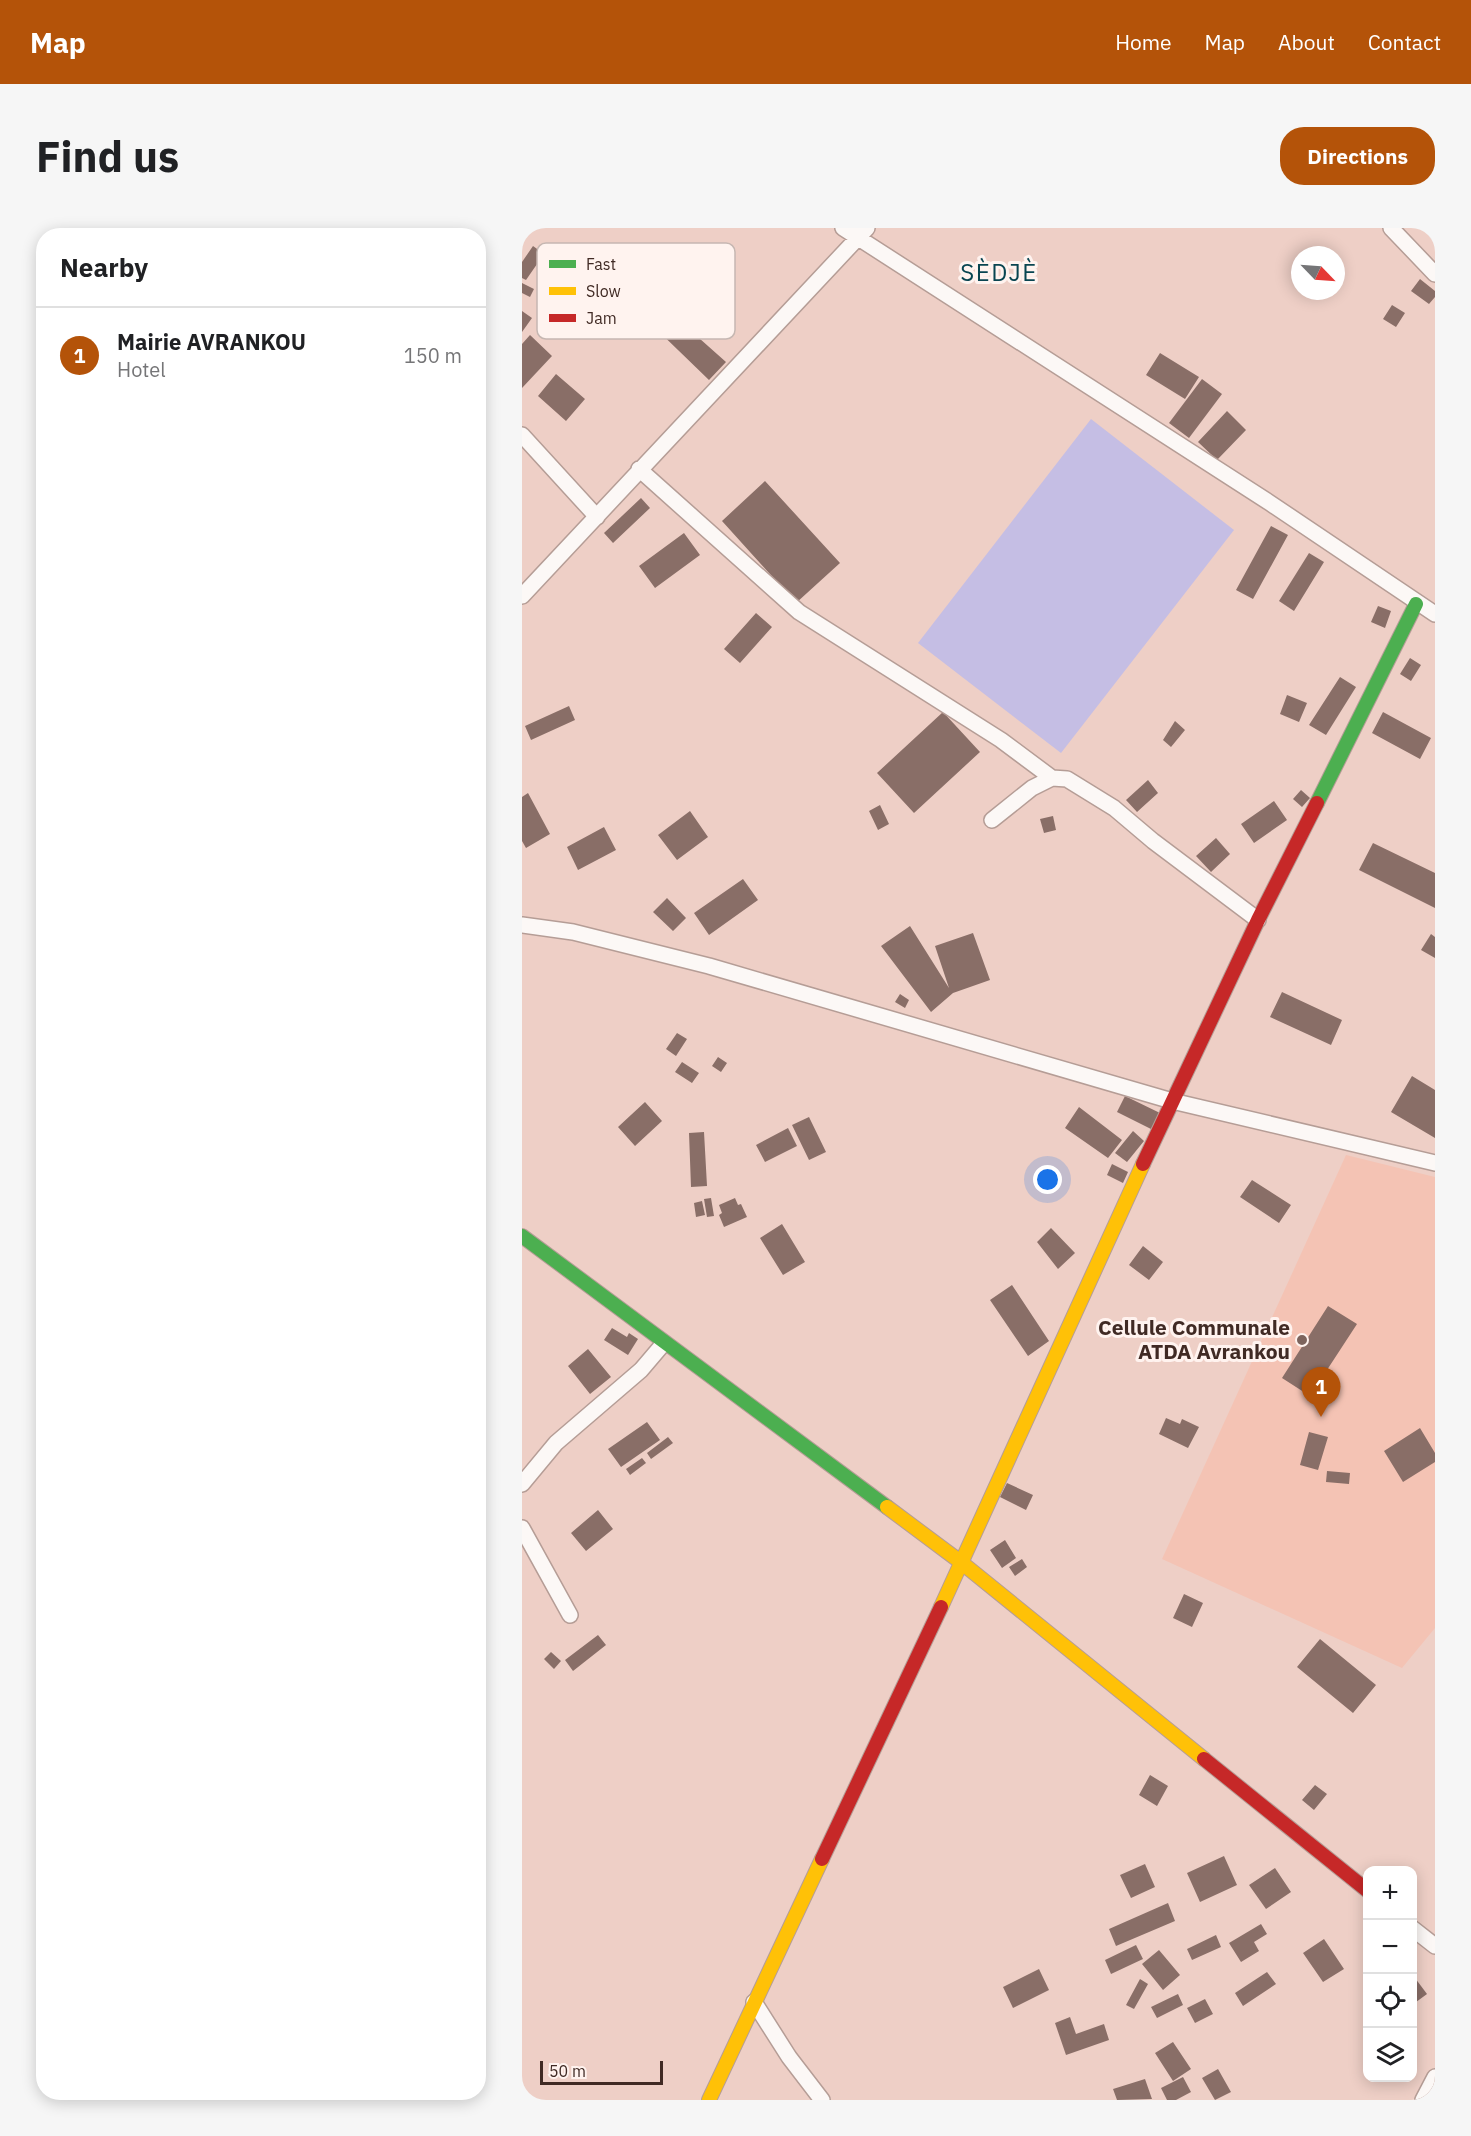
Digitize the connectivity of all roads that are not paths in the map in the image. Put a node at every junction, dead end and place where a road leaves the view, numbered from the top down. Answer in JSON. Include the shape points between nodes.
{"nodes":[{"id":1,"x":843,"y":228,"type":"edge"},
{"id":2,"x":1391,"y":228,"type":"edge"},
{"id":3,"x":863,"y":233,"type":"edge"},
{"id":4,"x":1435,"y":274,"type":"edge"},
{"id":5,"x":522,"y":435,"type":"edge"},
{"id":6,"x":639,"y":469,"type":"junction"},
{"id":7,"x":597,"y":517,"type":"junction"},
{"id":8,"x":522,"y":596,"type":"edge"},
{"id":9,"x":1416,"y":604,"type":"junction"},
{"id":10,"x":1435,"y":614,"type":"edge"},
{"id":11,"x":1052,"y":778,"type":"junction"},
{"id":12,"x":992,"y":820,"type":"dead end"},
{"id":13,"x":1258,"y":920,"type":"junction"},
{"id":14,"x":522,"y":925,"type":"edge"},
{"id":15,"x":1172,"y":1101,"type":"junction"},
{"id":16,"x":1435,"y":1163,"type":"edge"},
{"id":17,"x":522,"y":1236,"type":"edge"},
{"id":18,"x":664,"y":1343,"type":"junction"},
{"id":19,"x":522,"y":1484,"type":"edge"},
{"id":20,"x":522,"y":1528,"type":"edge"},
{"id":21,"x":962,"y":1563,"type":"junction"},
{"id":22,"x":570,"y":1615,"type":"dead end"},
{"id":23,"x":1363,"y":1888,"type":"edge"},
{"id":24,"x":1417,"y":1931,"type":"edge"},
{"id":25,"x":1435,"y":1946,"type":"edge"},
{"id":26,"x":754,"y":2002,"type":"junction"},
{"id":27,"x":1435,"y":2077,"type":"edge"},
{"id":28,"x":709,"y":2100,"type":"edge"},
{"id":29,"x":822,"y":2100,"type":"edge"},
{"id":30,"x":1423,"y":2100,"type":"edge"}],
"edges":[{"from":1,"to":3,"type":"street"},
{"from":2,"to":4,"type":"street"},
{"from":3,"to":6,"type":"street"},
{"from":3,"to":9,"type":"street"},
{"from":5,"to":7,"type":"street"},
{"from":6,"to":7,"type":"street"},
{"from":6,"to":11,"type":"street","via":[[798,612],[1001,740]]},
{"from":7,"to":8,"type":"street"},
{"from":9,"to":10,"type":"street"},
{"from":9,"to":13,"type":"street"},
{"from":11,"to":12,"type":"street","via":[[1032,788]]},
{"from":11,"to":13,"type":"street","via":[[1080,785],[1114,808]]},
{"from":13,"to":15,"type":"street"},
{"from":14,"to":15,"type":"street","via":[[573,932],[709,966]]},
{"from":15,"to":16,"type":"street"},
{"from":15,"to":21,"type":"street"},
{"from":17,"to":18,"type":"street"},
{"from":18,"to":19,"type":"street","via":[[641,1370],[556,1443]]},
{"from":18,"to":21,"type":"street"},
{"from":20,"to":22,"type":"street"},
{"from":21,"to":23,"type":"street"},
{"from":21,"to":26,"type":"street"},
{"from":24,"to":25,"type":"street"},
{"from":26,"to":28,"type":"street"},
{"from":26,"to":29,"type":"street"},
{"from":27,"to":30,"type":"street"}]}
